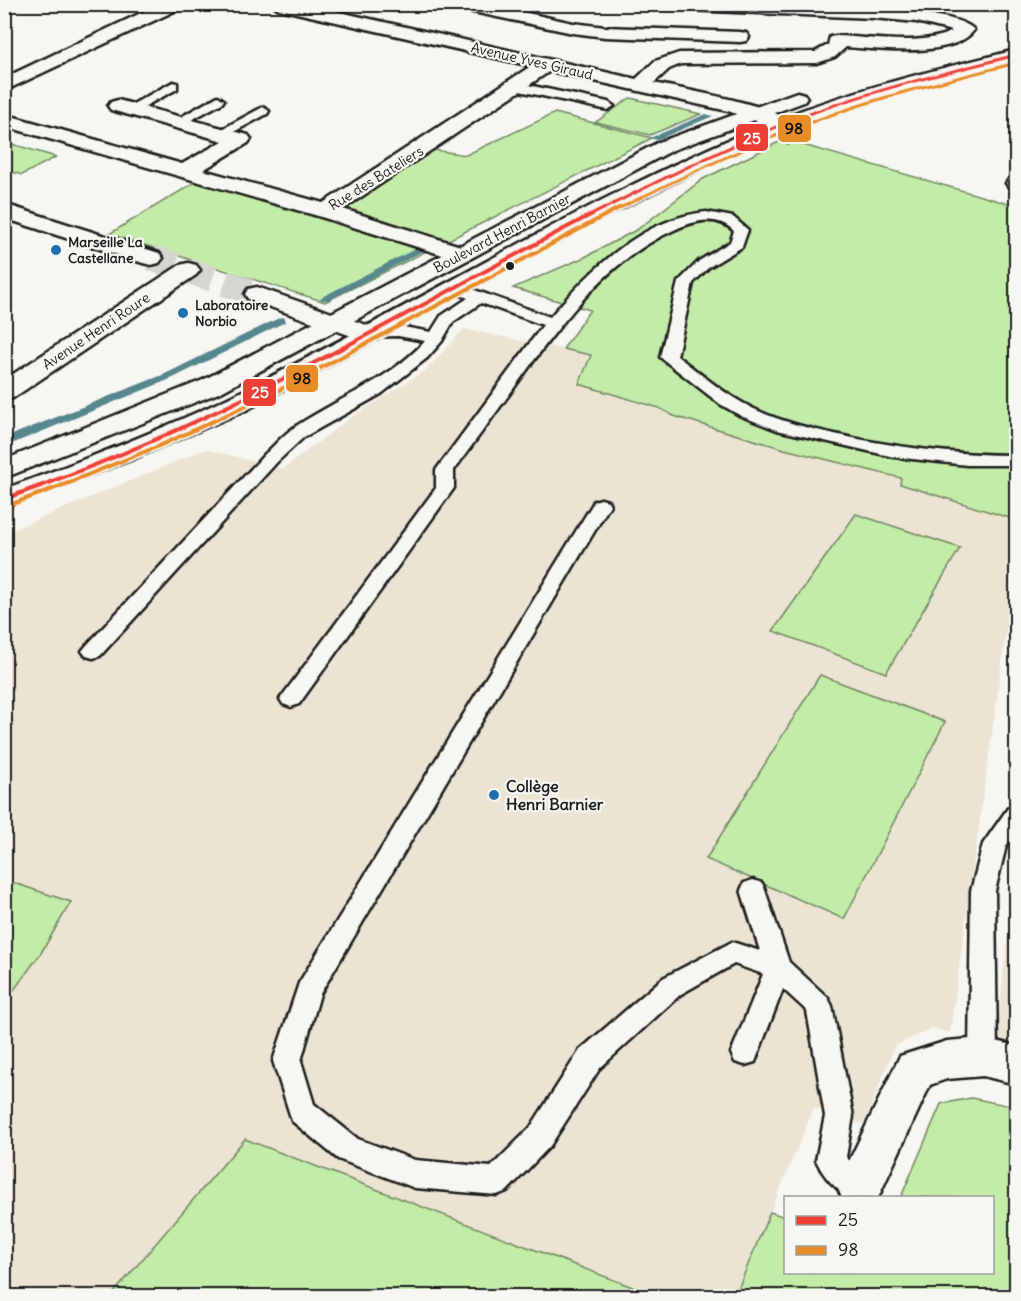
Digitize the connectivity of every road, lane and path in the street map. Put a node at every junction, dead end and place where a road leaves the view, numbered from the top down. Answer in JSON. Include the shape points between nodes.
{"nodes":[{"id":1,"x":175,"y":4,"type":"edge"},
{"id":2,"x":279,"y":4,"type":"edge"},
{"id":3,"x":459,"y":4,"type":"edge"},
{"id":4,"x":664,"y":4,"type":"edge"},
{"id":5,"x":754,"y":38,"type":"dead end"},
{"id":6,"x":813,"y":40,"type":"dead end"},
{"id":7,"x":836,"y":41,"type":"junction"},
{"id":8,"x":1017,"y":41,"type":"edge"},
{"id":9,"x":1017,"y":55,"type":"edge"},
{"id":10,"x":547,"y":64,"type":"junction"},
{"id":11,"x":4,"y":85,"type":"edge"},
{"id":12,"x":640,"y":85,"type":"junction"},
{"id":13,"x":173,"y":86,"type":"dead end"},
{"id":14,"x":514,"y":86,"type":"junction"},
{"id":15,"x":218,"y":100,"type":"dead end"},
{"id":16,"x":608,"y":106,"type":"dead end"},
{"id":17,"x":124,"y":107,"type":"joint"},
{"id":18,"x":263,"y":111,"type":"dead end"},
{"id":19,"x":754,"y":112,"type":"junction"},
{"id":20,"x":4,"y":120,"type":"edge"},
{"id":21,"x":178,"y":122,"type":"junction"},
{"id":22,"x":782,"y":124,"type":"junction"},
{"id":23,"x":221,"y":133,"type":"junction"},
{"id":24,"x":185,"y":171,"type":"junction"},
{"id":25,"x":4,"y":211,"type":"edge"},
{"id":26,"x":326,"y":212,"type":"junction"},
{"id":27,"x":462,"y":254,"type":"junction"},
{"id":28,"x":150,"y":258,"type":"tunnel mouth"},
{"id":29,"x":188,"y":270,"type":"dead end"},
{"id":30,"x":467,"y":292,"type":"junction"},
{"id":31,"x":257,"y":294,"type":"tunnel mouth"},
{"id":32,"x":336,"y":322,"type":"junction"},
{"id":33,"x":553,"y":322,"type":"junction"},
{"id":34,"x":369,"y":334,"type":"junction"},
{"id":35,"x":436,"y":338,"type":"junction"},
{"id":36,"x":4,"y":392,"type":"edge"},
{"id":37,"x":1017,"y":460,"type":"edge"},
{"id":38,"x":4,"y":470,"type":"edge"},
{"id":39,"x":4,"y":499,"type":"edge"},
{"id":40,"x":601,"y":505,"type":"dead end"},
{"id":41,"x":93,"y":651,"type":"dead end"},
{"id":42,"x":291,"y":699,"type":"dead end"},
{"id":43,"x":1017,"y":814,"type":"edge"},
{"id":44,"x":753,"y":890,"type":"dead end"},
{"id":45,"x":778,"y":968,"type":"junction"},
{"id":46,"x":745,"y":1053,"type":"dead end"},
{"id":47,"x":1000,"y":1061,"type":"edge"},
{"id":48,"x":860,"y":1186,"type":"joint"}],
"edges":[{"from":1,"to":11,"type":"street"},
{"from":2,"to":10,"type":"street","name":"Avenue Yves Giraud"},
{"from":3,"to":5,"type":"street","via":[[605,32]]},
{"from":4,"to":7,"type":"street","via":[[893,14],[954,23],[965,30],[958,36],[932,43]]},
{"from":6,"to":7,"type":"street"},
{"from":7,"to":12,"type":"street","via":[[837,47],[817,57],[679,59],[662,65]]},
{"from":8,"to":19,"type":"street","name":"Boulevard Henri Barnier","via":[[837,84]]},
{"from":9,"to":22,"type":"street","name":"Boulevard Henri Barnier","via":[[869,93]]},
{"from":10,"to":12,"type":"street","name":"Avenue Yves Giraud"},
{"from":10,"to":14,"type":"street","name":"Rue des Bateliers"},
{"from":12,"to":19,"type":"street","name":"Avenue Yves Giraud"},
{"from":13,"to":17,"type":"lane"},
{"from":14,"to":16,"type":"lane"},
{"from":14,"to":26,"type":"street","name":"Rue des Bateliers"},
{"from":15,"to":21,"type":"lane"},
{"from":17,"to":21,"type":"street"},
{"from":18,"to":23,"type":"lane"},
{"from":19,"to":22,"type":"street","name":"Avenue Yves Giraud"},
{"from":19,"to":27,"type":"street","name":"Boulevard Henri Barnier","via":[[666,146]]},
{"from":20,"to":24,"type":"street","name":"Rue des Bateliers"},
{"from":21,"to":23,"type":"street"},
{"from":22,"to":30,"type":"street","name":"Boulevard Henri Barnier","via":[[691,165]]},
{"from":23,"to":24,"type":"street","via":[[241,139]]},
{"from":24,"to":26,"type":"street","name":"Rue des Bateliers"},
{"from":25,"to":28,"type":"street"},
{"from":26,"to":27,"type":"street"},
{"from":27,"to":32,"type":"street","name":"Boulevard Henri Barnier"},
{"from":29,"to":36,"type":"street","name":"Avenue Henri Roure"},
{"from":30,"to":33,"type":"lane"},
{"from":30,"to":34,"type":"street","name":"Boulevard Henri Barnier"},
{"from":30,"to":35,"type":"lane"},
{"from":31,"to":32,"type":"street"},
{"from":32,"to":34,"type":"street"},
{"from":32,"to":38,"type":"street","name":"Boulevard Henri Barnier","via":[[212,386]]},
{"from":33,"to":37,"type":"lane","via":[[598,273],[654,233],[704,215],[728,219],[741,230],[736,243],[704,264],[686,282],[668,357],[747,412],[800,430],[885,450],[963,460]]},
{"from":33,"to":42,"type":"lane","via":[[445,470],[445,488]]},
{"from":34,"to":35,"type":"lane","via":[[398,331]]},
{"from":34,"to":39,"type":"street","name":"Boulevard Henri Barnier","via":[[225,409]]},
{"from":35,"to":41,"type":"lane","via":[[421,355],[375,390],[298,433]]},
{"from":40,"to":45,"type":"lane","via":[[308,991],[287,1061],[302,1112],[348,1149],[415,1174],[497,1181],[540,1137],[590,1059],[672,986],[732,953]]},
{"from":43,"to":47,"type":"lane","via":[[995,844],[983,891]]},
{"from":44,"to":45,"type":"lane"},
{"from":45,"to":46,"type":"lane"},
{"from":45,"to":48,"type":"lane","via":[[819,1006],[839,1116],[831,1160],[841,1173]]},
{"from":47,"to":48,"type":"street","via":[[947,1060],[915,1070]]}]}
